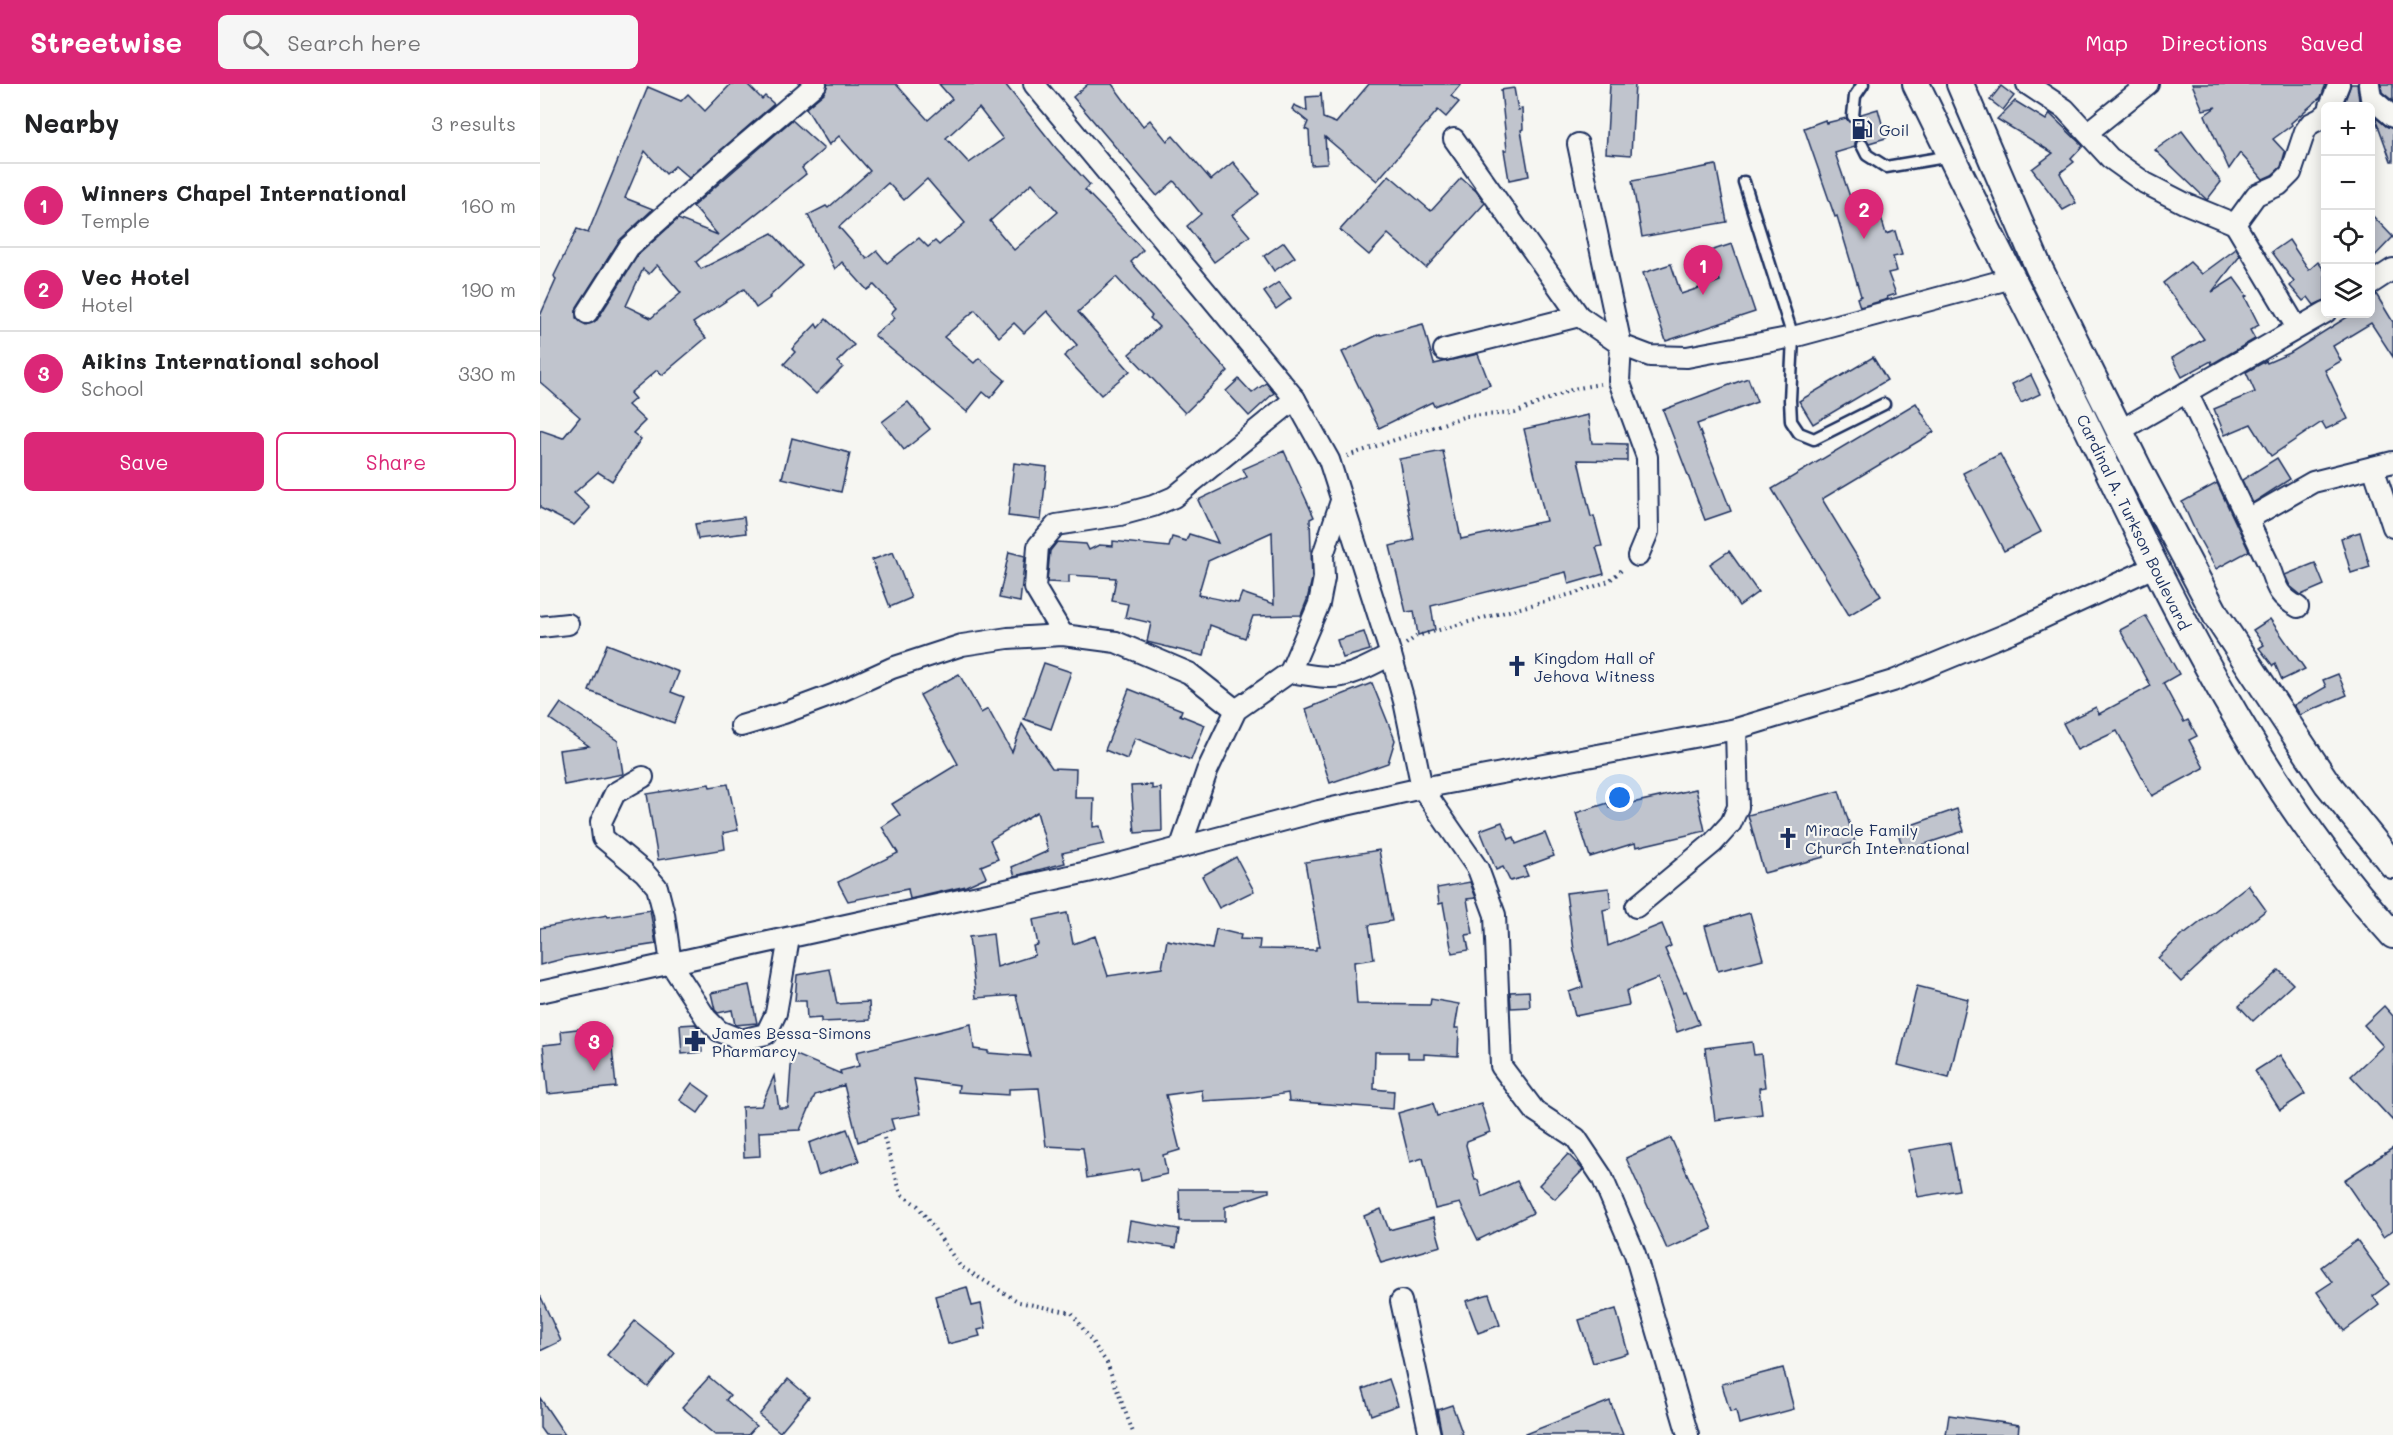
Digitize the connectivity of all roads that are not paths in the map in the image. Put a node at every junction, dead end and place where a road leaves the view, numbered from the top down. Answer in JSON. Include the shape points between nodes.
{"nodes":[{"id":1,"x":816,"y":84,"type":"edge"},
{"id":2,"x":1034,"y":84,"type":"edge"},
{"id":3,"x":1863,"y":84,"type":"edge"},
{"id":4,"x":1916,"y":84,"type":"edge"},
{"id":5,"x":1960,"y":84,"type":"edge"},
{"id":6,"x":2027,"y":84,"type":"edge"},
{"id":7,"x":2148,"y":84,"type":"edge"},
{"id":8,"x":2339,"y":84,"type":"edge"},
{"id":9,"x":2368,"y":84,"type":"edge"},
{"id":10,"x":2332,"y":102,"type":"edge"},
{"id":11,"x":1853,"y":116,"type":"dead end"},
{"id":12,"x":2393,"y":117,"type":"edge"},
{"id":13,"x":2321,"y":118,"type":"edge"},
{"id":14,"x":2088,"y":132,"type":"junction"},
{"id":15,"x":1454,"y":138,"type":"dead end"},
{"id":16,"x":1578,"y":144,"type":"dead end"},
{"id":17,"x":1862,"y":145,"type":"dead end"},
{"id":18,"x":1952,"y":156,"type":"junction"},
{"id":19,"x":1744,"y":182,"type":"dead end"},
{"id":20,"x":2235,"y":224,"type":"junction"},
{"id":21,"x":2393,"y":269,"type":"edge"},
{"id":22,"x":2012,"y":278,"type":"junction"},
{"id":23,"x":2375,"y":281,"type":"edge"},
{"id":24,"x":587,"y":313,"type":"dead end"},
{"id":25,"x":2321,"y":314,"type":"edge"},
{"id":26,"x":1579,"y":316,"type":"junction"},
{"id":27,"x":2297,"y":328,"type":"junction"},
{"id":28,"x":1793,"y":337,"type":"junction"},
{"id":29,"x":1621,"y":345,"type":"junction"},
{"id":30,"x":1444,"y":350,"type":"dead end"},
{"id":31,"x":2187,"y":392,"type":"junction"},
{"id":32,"x":1295,"y":399,"type":"junction"},
{"id":33,"x":1884,"y":404,"type":"dead end"},
{"id":34,"x":2121,"y":430,"type":"junction"},
{"id":35,"x":2133,"y":455,"type":"junction"},
{"id":36,"x":2393,"y":462,"type":"edge"},
{"id":37,"x":2106,"y":467,"type":"junction"},
{"id":38,"x":2373,"y":467,"type":"junction"},
{"id":39,"x":1341,"y":501,"type":"junction"},
{"id":40,"x":2248,"y":519,"type":"junction"},
{"id":41,"x":2393,"y":527,"type":"edge"},
{"id":42,"x":1638,"y":556,"type":"road end"},
{"id":43,"x":2154,"y":567,"type":"junction"},
{"id":44,"x":2298,"y":606,"type":"dead end"},
{"id":45,"x":568,"y":624,"type":"dead end"},
{"id":46,"x":540,"y":627,"type":"edge"},
{"id":47,"x":1063,"y":635,"type":"junction"},
{"id":48,"x":1391,"y":655,"type":"junction"},
{"id":49,"x":1290,"y":672,"type":"junction"},
{"id":50,"x":1236,"y":710,"type":"junction"},
{"id":51,"x":741,"y":726,"type":"dead end"},
{"id":52,"x":1736,"y":729,"type":"junction"},
{"id":53,"x":643,"y":777,"type":"dead end"},
{"id":54,"x":1422,"y":788,"type":"junction"},
{"id":55,"x":1181,"y":846,"type":"junction"},
{"id":56,"x":2393,"y":865,"type":"edge"},
{"id":57,"x":1636,"y":907,"type":"dead end"},
{"id":58,"x":2393,"y":936,"type":"edge"},
{"id":59,"x":789,"y":938,"type":"junction"},
{"id":60,"x":670,"y":964,"type":"junction"},
{"id":61,"x":540,"y":992,"type":"edge"},
{"id":62,"x":1401,"y":1301,"type":"dead end"},
{"id":63,"x":1430,"y":1435,"type":"edge"},
{"id":64,"x":1688,"y":1435,"type":"edge"}],
"edges":[{"from":1,"to":24,"type":"street","via":[[629,247]]},
{"from":2,"to":32,"type":"street"},
{"from":3,"to":11,"type":"lane","via":[[1855,96]]},
{"from":4,"to":18,"type":"street","name":"Cardinal A. Turkson Boulevard"},
{"from":5,"to":34,"type":"street","name":"Cardinal A. Turkson Boulevard","via":[[2038,266]]},
{"from":6,"to":14,"type":"street","via":[[2065,109]]},
{"from":7,"to":14,"type":"street"},
{"from":8,"to":10,"type":"street"},
{"from":9,"to":12,"type":"street","via":[[2371,98]]},
{"from":13,"to":20,"type":"street","via":[[2305,131],[2291,173],[2279,185],[2256,195]]},
{"from":14,"to":20,"type":"street","via":[[2110,158],[2145,183]]},
{"from":15,"to":26,"type":"street"},
{"from":16,"to":29,"type":"street"},
{"from":17,"to":18,"type":"lane","via":[[1867,155],[1886,166]]},
{"from":18,"to":22,"type":"street","name":"Cardinal A. Turkson Boulevard"},
{"from":19,"to":28,"type":"lane"},
{"from":20,"to":27,"type":"street"},
{"from":21,"to":23,"type":"street"},
{"from":22,"to":28,"type":"street"},
{"from":22,"to":37,"type":"street","name":"Cardinal A. Turkson Boulevard"},
{"from":25,"to":27,"type":"street"},
{"from":26,"to":29,"type":"street"},
{"from":26,"to":30,"type":"street"},
{"from":27,"to":31,"type":"street"},
{"from":28,"to":29,"type":"street","via":[[1687,357],[1650,356]]},
{"from":28,"to":33,"type":"lane","via":[[1790,410],[1791,421],[1799,432],[1814,439]]},
{"from":29,"to":42,"type":"street","via":[[1619,381],[1647,457],[1648,532]]},
{"from":31,"to":34,"type":"street"},
{"from":31,"to":40,"type":"street"},
{"from":32,"to":39,"type":"street","via":[[1329,460]]},
{"from":32,"to":47,"type":"street","via":[[1174,498],[1120,515],[1056,525],[1038,546],[1035,588]]},
{"from":34,"to":35,"type":"street","name":"Cardinal A. Turkson Boulevard"},
{"from":35,"to":37,"type":"street"},
{"from":35,"to":56,"type":"street","name":"Cardinal A. Turkson Boulevard","via":[[2217,617],[2327,783]]},
{"from":36,"to":38,"type":"street"},
{"from":37,"to":43,"type":"street","name":"Cardinal A. Turkson Boulevard"},
{"from":38,"to":40,"type":"street","via":[[2313,482]]},
{"from":38,"to":41,"type":"street"},
{"from":39,"to":48,"type":"street"},
{"from":39,"to":49,"type":"street","via":[[1323,555],[1319,604]]},
{"from":40,"to":44,"type":"street","via":[[2277,589],[2284,599]]},
{"from":43,"to":52,"type":"street","via":[[1893,681]]},
{"from":43,"to":58,"type":"street","name":"Cardinal A. Turkson Boulevard","via":[[2246,735],[2314,837]]},
{"from":45,"to":46,"type":"street"},
{"from":47,"to":50,"type":"street","via":[[1116,642],[1189,672]]},
{"from":47,"to":51,"type":"street","via":[[962,645]]},
{"from":48,"to":49,"type":"street","via":[[1339,678]]},
{"from":48,"to":54,"type":"street"},
{"from":49,"to":50,"type":"street"},
{"from":50,"to":55,"type":"street","via":[[1207,771]]},
{"from":52,"to":54,"type":"street"},
{"from":52,"to":57,"type":"street","via":[[1738,807],[1731,823],[1713,843]]},
{"from":53,"to":60,"type":"street","via":[[615,793],[602,822],[603,838],[657,887]]},
{"from":54,"to":55,"type":"street"},
{"from":54,"to":64,"type":"street","via":[[1478,869],[1495,915],[1501,1066],[1535,1110],[1576,1138],[1602,1177],[1635,1254]]},
{"from":55,"to":59,"type":"street","via":[[1092,871]]},
{"from":59,"to":60,"type":"street"},
{"from":59,"to":60,"type":"street","via":[[776,1012],[766,1034],[741,1040],[719,1031],[706,1018]]},
{"from":60,"to":61,"type":"street"},
{"from":62,"to":63,"type":"street"}]}
